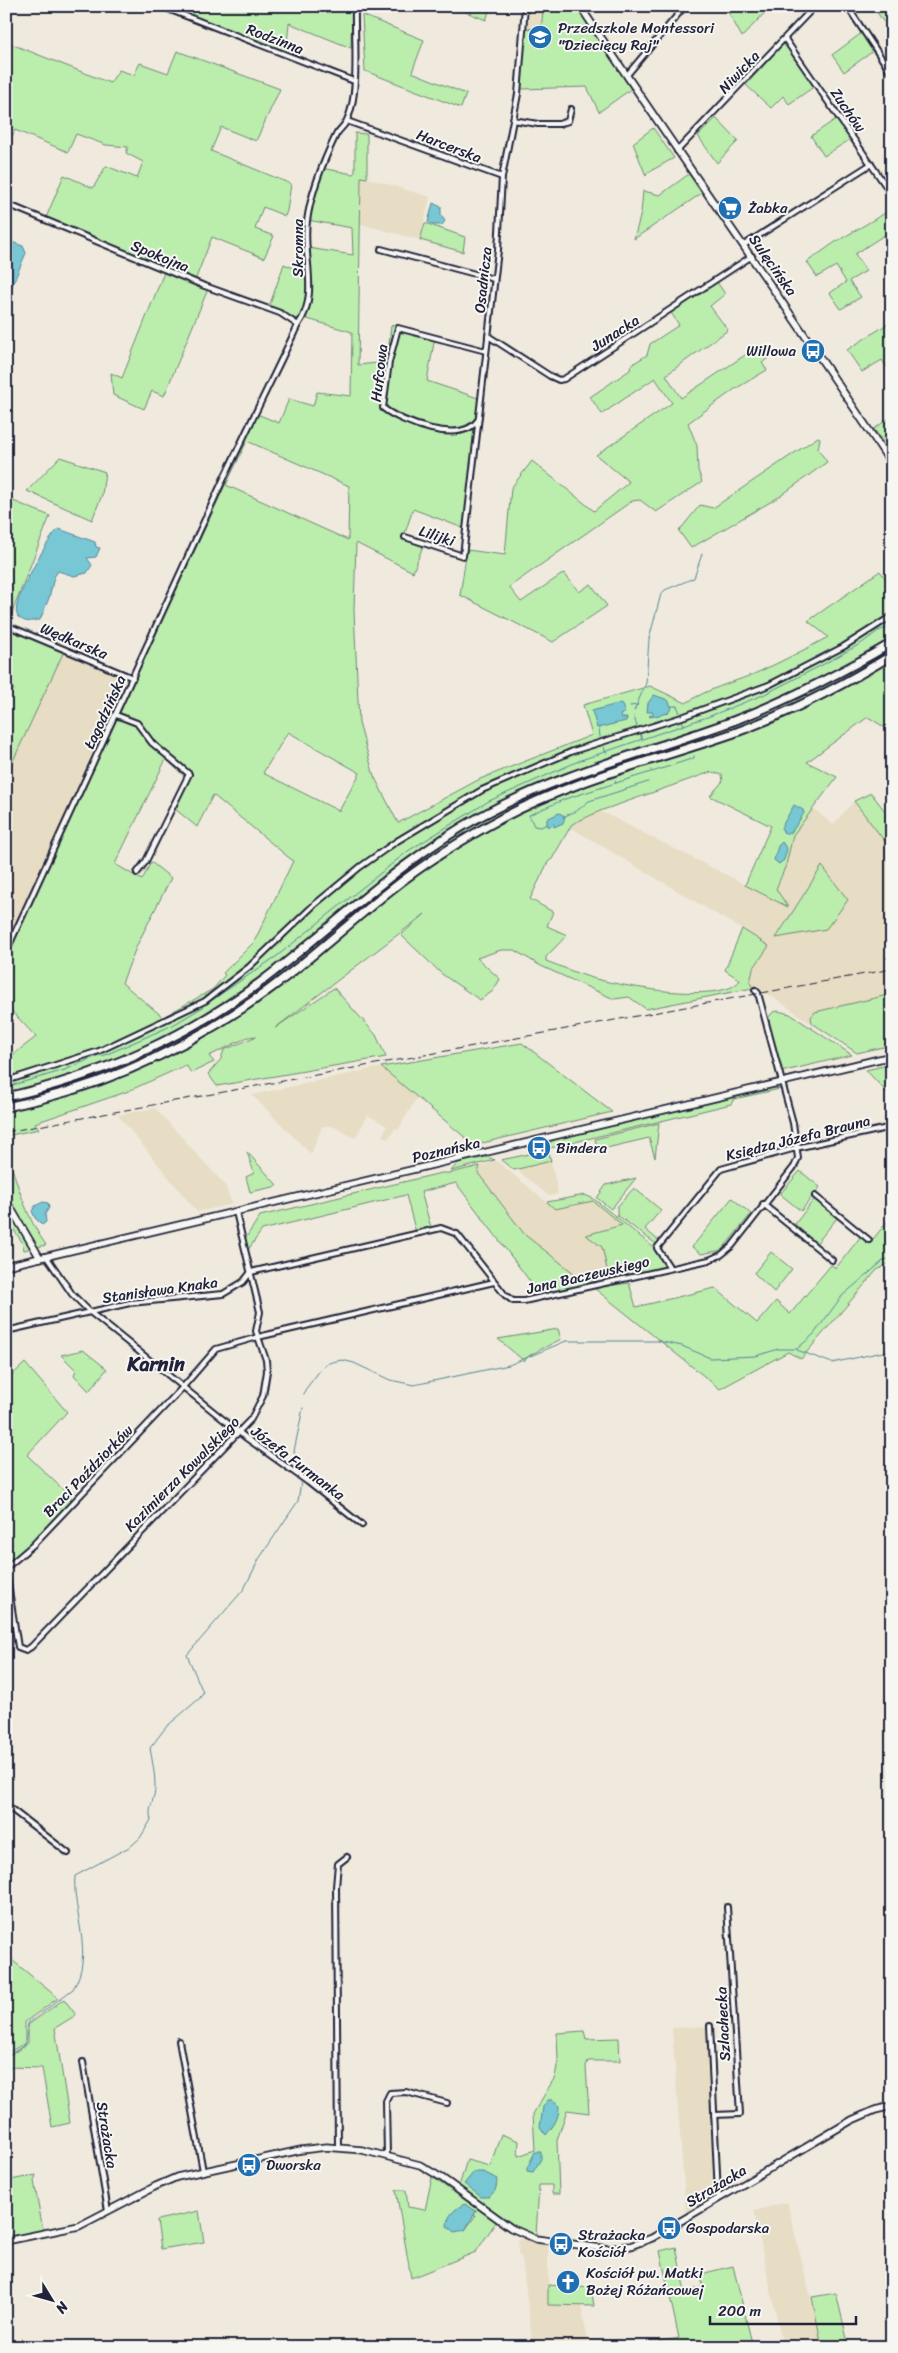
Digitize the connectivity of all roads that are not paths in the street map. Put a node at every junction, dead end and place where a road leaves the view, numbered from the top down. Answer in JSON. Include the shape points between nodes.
{"nodes":[{"id":1,"x":160,"y":6,"type":"edge"},
{"id":2,"x":355,"y":6,"type":"edge"},
{"id":3,"x":525,"y":6,"type":"edge"},
{"id":4,"x":580,"y":6,"type":"edge"},
{"id":5,"x":685,"y":6,"type":"edge"},
{"id":6,"x":815,"y":6,"type":"edge"},
{"id":7,"x":847,"y":6,"type":"edge"},
{"id":8,"x":785,"y":39,"type":"junction"},
{"id":9,"x":892,"y":74,"type":"edge"},
{"id":10,"x":627,"y":75,"type":"junction"},
{"id":11,"x":354,"y":81,"type":"junction"},
{"id":12,"x":571,"y":109,"type":"dead end"},
{"id":13,"x":513,"y":120,"type":"junction"},
{"id":14,"x":347,"y":121,"type":"junction"},
{"id":15,"x":677,"y":151,"type":"junction"},
{"id":16,"x":871,"y":164,"type":"junction"},
{"id":17,"x":502,"y":177,"type":"junction"},
{"id":18,"x":892,"y":195,"type":"edge"},
{"id":19,"x":14,"y":207,"type":"dead end"},
{"id":20,"x":744,"y":245,"type":"junction"},
{"id":21,"x":382,"y":249,"type":"dead end"},
{"id":22,"x":752,"y":256,"type":"junction"},
{"id":23,"x":494,"y":279,"type":"junction"},
{"id":24,"x":298,"y":325,"type":"junction"},
{"id":25,"x":488,"y":336,"type":"junction"},
{"id":26,"x":486,"y":351,"type":"junction"},
{"id":27,"x":479,"y":418,"type":"junction"},
{"id":28,"x":892,"y":464,"type":"edge"},
{"id":29,"x":223,"y":480,"type":"joint"},
{"id":30,"x":405,"y":537,"type":"dead end"},
{"id":31,"x":463,"y":556,"type":"joint"},
{"id":32,"x":892,"y":616,"type":"edge"},
{"id":33,"x":6,"y":625,"type":"edge"},
{"id":34,"x":892,"y":643,"type":"edge"},
{"id":35,"x":892,"y":655,"type":"edge"},
{"id":36,"x":133,"y":678,"type":"junction"},
{"id":37,"x":116,"y":714,"type":"junction"},
{"id":38,"x":137,"y":873,"type":"dead end"},
{"id":39,"x":6,"y":952,"type":"edge"},
{"id":40,"x":757,"y":992,"type":"dead end"},
{"id":41,"x":892,"y":1056,"type":"edge"},
{"id":42,"x":6,"y":1081,"type":"edge"},
{"id":43,"x":781,"y":1084,"type":"junction"},
{"id":44,"x":6,"y":1096,"type":"edge"},
{"id":45,"x":6,"y":1107,"type":"edge"},
{"id":46,"x":892,"y":1127,"type":"edge"},
{"id":47,"x":796,"y":1148,"type":"junction"},
{"id":48,"x":815,"y":1196,"type":"dead end"},
{"id":49,"x":6,"y":1200,"type":"edge"},
{"id":50,"x":763,"y":1204,"type":"junction"},
{"id":51,"x":236,"y":1212,"type":"junction"},
{"id":52,"x":870,"y":1240,"type":"dead end"},
{"id":53,"x":43,"y":1257,"type":"junction"},
{"id":54,"x":832,"y":1260,"type":"dead end"},
{"id":55,"x":6,"y":1266,"type":"edge"},
{"id":56,"x":670,"y":1268,"type":"junction"},
{"id":57,"x":251,"y":1272,"type":"junction"},
{"id":58,"x":494,"y":1282,"type":"junction"},
{"id":59,"x":90,"y":1312,"type":"junction"},
{"id":60,"x":6,"y":1331,"type":"edge"},
{"id":61,"x":258,"y":1337,"type":"junction"},
{"id":62,"x":184,"y":1387,"type":"junction"},
{"id":63,"x":238,"y":1432,"type":"junction"},
{"id":64,"x":362,"y":1525,"type":"dead end"},
{"id":65,"x":6,"y":1570,"type":"edge"},
{"id":66,"x":6,"y":1805,"type":"edge"},
{"id":67,"x":68,"y":1853,"type":"dead end"},
{"id":68,"x":347,"y":1857,"type":"dead end"},
{"id":69,"x":727,"y":1907,"type":"dead end"},
{"id":70,"x":710,"y":2026,"type":"dead end"},
{"id":71,"x":179,"y":2041,"type":"dead end"},
{"id":72,"x":83,"y":2062,"type":"dead end"},
{"id":73,"x":447,"y":2103,"type":"dead end"},
{"id":74,"x":892,"y":2106,"type":"edge"},
{"id":75,"x":714,"y":2115,"type":"junction"},
{"id":76,"x":338,"y":2147,"type":"junction"},
{"id":77,"x":387,"y":2156,"type":"junction"},
{"id":78,"x":202,"y":2171,"type":"junction"},
{"id":79,"x":720,"y":2198,"type":"junction"},
{"id":80,"x":108,"y":2211,"type":"junction"},
{"id":81,"x":6,"y":2241,"type":"edge"}],
"edges":[{"from":1,"to":11,"type":"street","name":"Rodzinna"},
{"from":2,"to":11,"type":"street","name":"Skromna"},
{"from":3,"to":13,"type":"street","name":"Osadnicza"},
{"from":4,"to":10,"type":"street","name":"Sulęcińska"},
{"from":5,"to":10,"type":"street"},
{"from":6,"to":8,"type":"street","name":"Niwicka"},
{"from":7,"to":9,"type":"street"},
{"from":8,"to":15,"type":"street","name":"Niwicka"},
{"from":8,"to":16,"type":"street","name":"Zuchów"},
{"from":10,"to":15,"type":"street","name":"Sulęcińska"},
{"from":11,"to":14,"type":"street","name":"Skromna"},
{"from":12,"to":13,"type":"street","via":[[568,121],[559,124]]},
{"from":13,"to":17,"type":"street","name":"Osadnicza"},
{"from":14,"to":17,"type":"street","name":"Harcerska"},
{"from":14,"to":24,"type":"street","name":"Skromna","via":[[337,132],[322,163],[307,220],[308,303]]},
{"from":15,"to":20,"type":"street","name":"Sulęcińska"},
{"from":16,"to":18,"type":"street","name":"Zuchów"},
{"from":16,"to":20,"type":"street"},
{"from":17,"to":23,"type":"street","name":"Osadnicza"},
{"from":19,"to":24,"type":"street","name":"Spokojna","via":[[202,285],[280,313]]},
{"from":20,"to":22,"type":"street","name":"Sulęcińska"},
{"from":21,"to":23,"type":"street"},
{"from":22,"to":25,"type":"street","name":"Junacka","via":[[564,379],[550,376]]},
{"from":22,"to":28,"type":"street","name":"Sulęcińska"},
{"from":23,"to":25,"type":"street","name":"Osadnicza"},
{"from":24,"to":29,"type":"street","name":"Skromna"},
{"from":25,"to":26,"type":"street","name":"Osadnicza"},
{"from":26,"to":27,"type":"street","name":"Osadnicza"},
{"from":26,"to":27,"type":"street","name":"Hufcowa","via":[[398,328],[389,362],[383,408],[392,416],[443,432],[466,429]]},
{"from":27,"to":31,"type":"street","name":"Osadnicza"},
{"from":29,"to":36,"type":"street","name":"Łagodzińska"},
{"from":30,"to":31,"type":"street","name":"Lilijki"},
{"from":32,"to":42,"type":"street","via":[[843,647],[769,685],[682,717],[573,751],[482,790],[360,867],[314,905],[249,967],[205,1001],[99,1051]]},
{"from":33,"to":36,"type":"street","name":"Wędkarska"},
{"from":34,"to":44,"type":"highway","via":[[766,708],[580,771],[499,807],[406,864],[275,971],[209,1016],[120,1061],[71,1079]]},
{"from":35,"to":45,"type":"highway","via":[[814,699],[772,718],[584,782],[504,817],[420,868],[268,991],[215,1026],[156,1058],[106,1079],[48,1098]]},
{"from":36,"to":37,"type":"street","name":"Łagodzińska"},
{"from":37,"to":38,"type":"street","via":[[137,723],[152,743],[189,774]]},
{"from":37,"to":39,"type":"street","name":"Łagodzińska"},
{"from":40,"to":43,"type":"street","name":"Jana Baczewskiego"},
{"from":41,"to":43,"type":"street","name":"Poznańska"},
{"from":43,"to":47,"type":"street","name":"Jana Baczewskiego","via":[[793,1123]]},
{"from":43,"to":51,"type":"street","name":"Poznańska"},
{"from":46,"to":47,"type":"street","name":"Księdza Józefa Brauna"},
{"from":47,"to":50,"type":"street","name":"Jana Baczewskiego","via":[[798,1158],[794,1167]]},
{"from":47,"to":56,"type":"street","name":"Księdza Józefa Brauna","via":[[720,1169],[657,1248]]},
{"from":48,"to":52,"type":"street"},
{"from":49,"to":53,"type":"street"},
{"from":50,"to":54,"type":"street"},
{"from":50,"to":56,"type":"street","name":"Jana Baczewskiego","via":[[721,1256]]},
{"from":51,"to":53,"type":"street","name":"Poznańska"},
{"from":51,"to":57,"type":"street","name":"Kazimierza Kowalskiego"},
{"from":53,"to":55,"type":"street","name":"Poznańska"},
{"from":53,"to":59,"type":"street","name":"Józefa Furmanka"},
{"from":56,"to":58,"type":"street","name":"Jana Baczewskiego","via":[[524,1301],[513,1301]]},
{"from":57,"to":58,"type":"street","name":"Jana Baczewskiego","via":[[441,1228],[457,1234]]},
{"from":57,"to":59,"type":"street","name":"Stanisława Knaka","via":[[243,1282],[223,1294],[130,1303]]},
{"from":57,"to":61,"type":"street","name":"Kazimierza Kowalskiego","via":[[260,1312]]},
{"from":58,"to":61,"type":"street"},
{"from":59,"to":60,"type":"street","name":"Stanisława Knaka"},
{"from":59,"to":62,"type":"street","name":"Józefa Furmanka"},
{"from":61,"to":62,"type":"street","name":"Braci Paździorków","via":[[216,1349]]},
{"from":61,"to":63,"type":"street","name":"Kazimierza Kowalskiego","via":[[266,1354],[265,1385],[254,1414]]},
{"from":62,"to":63,"type":"street","name":"Józefa Furmanka"},
{"from":62,"to":65,"type":"street","name":"Braci Paździorków"},
{"from":63,"to":64,"type":"street","name":"Józefa Furmanka"},
{"from":63,"to":65,"type":"street","name":"Kazimierza Kowalskiego","via":[[26,1650],[18,1647]]},
{"from":66,"to":67,"type":"street"},
{"from":68,"to":76,"type":"street","via":[[338,1864],[336,1887]]},
{"from":69,"to":75,"type":"street","name":"Szlachecka","via":[[740,2114]]},
{"from":70,"to":75,"type":"street"},
{"from":71,"to":78,"type":"street"},
{"from":72,"to":80,"type":"street","name":"Strażacka"},
{"from":73,"to":77,"type":"street","via":[[406,2092],[390,2094],[386,2101]]},
{"from":74,"to":79,"type":"street","name":"Strażacka","via":[[852,2120]]},
{"from":75,"to":79,"type":"street"},
{"from":76,"to":77,"type":"street","name":"Strażacka"},
{"from":76,"to":78,"type":"street","name":"Strażacka","via":[[306,2149]]},
{"from":77,"to":79,"type":"street","name":"Strażacka","via":[[438,2174],[522,2234],[543,2241],[599,2249],[618,2249],[641,2243]]},
{"from":78,"to":80,"type":"street","name":"Strażacka","via":[[162,2183]]},
{"from":80,"to":81,"type":"street","name":"Strażacka","via":[[70,2228]]}]}
